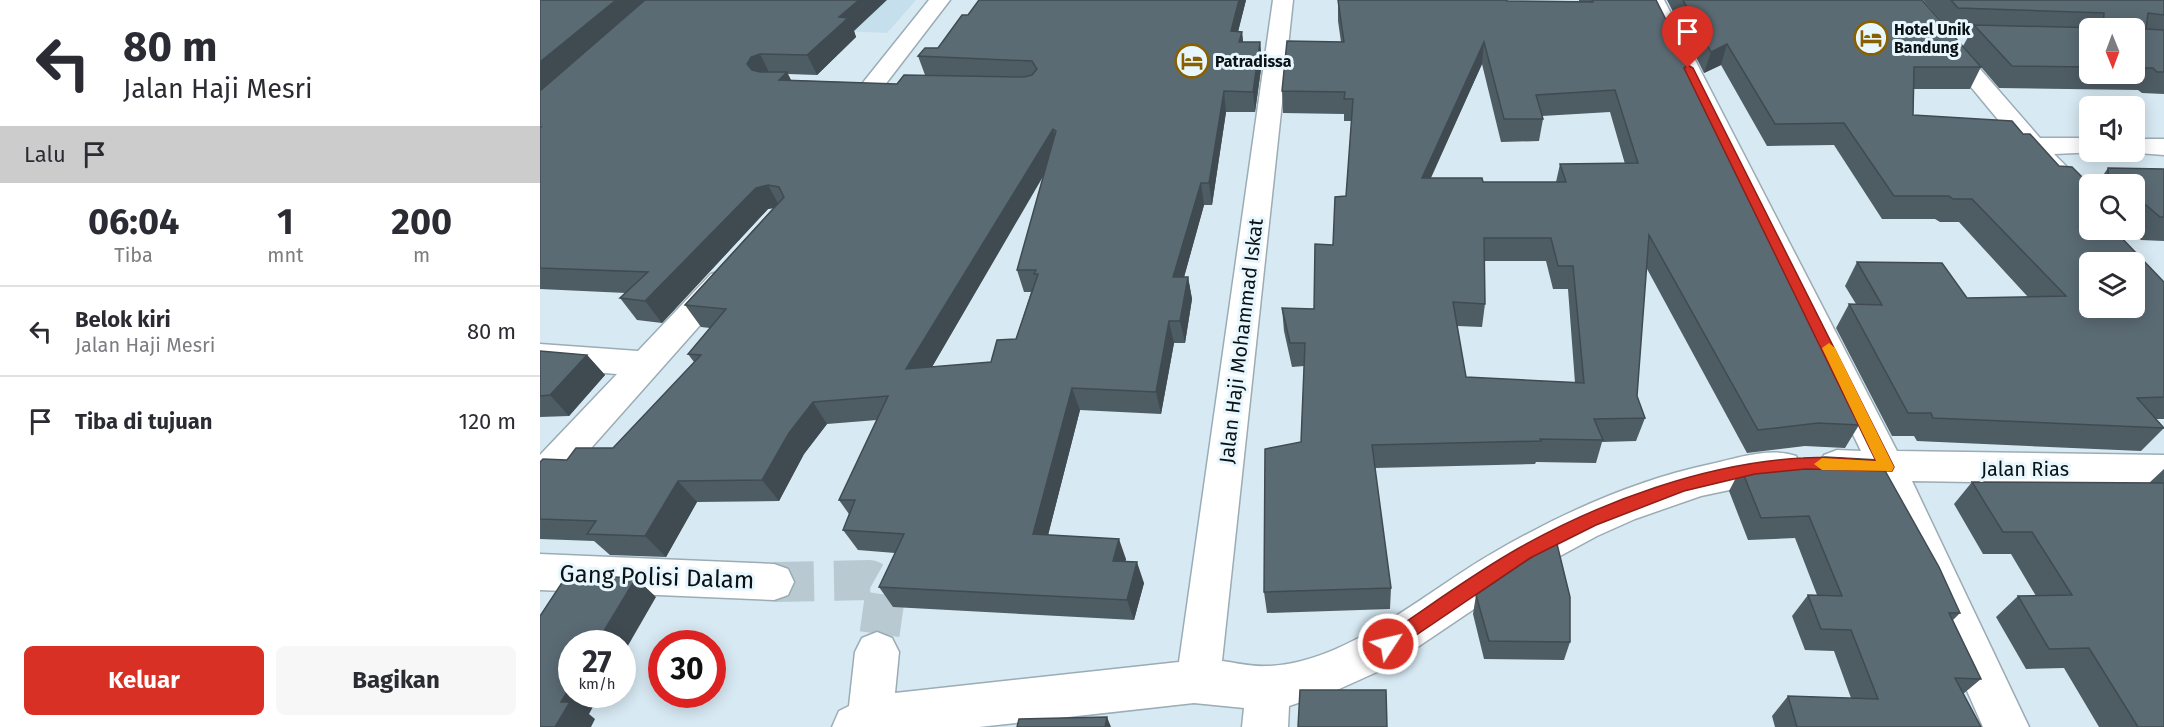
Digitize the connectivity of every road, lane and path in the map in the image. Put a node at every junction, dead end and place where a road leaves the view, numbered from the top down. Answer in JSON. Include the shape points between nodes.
{"nodes":[{"id":1,"x":940,"y":0,"type":"edge"},
{"id":2,"x":1283,"y":0,"type":"edge"},
{"id":3,"x":1654,"y":0,"type":"edge"},
{"id":4,"x":1909,"y":0,"type":"edge"},
{"id":5,"x":1939,"y":37,"type":"junction"},
{"id":6,"x":1974,"y":38,"type":"edge"},
{"id":7,"x":905,"y":86,"type":"edge"},
{"id":8,"x":2033,"y":146,"type":"junction"},
{"id":9,"x":2079,"y":146,"type":"edge"},
{"id":10,"x":2145,"y":147,"type":"edge"},
{"id":11,"x":2164,"y":147,"type":"edge"},
{"id":12,"x":2079,"y":194,"type":"edge"},
{"id":13,"x":741,"y":260,"type":"edge"},
{"id":14,"x":540,"y":356,"type":"edge"},
{"id":15,"x":646,"y":364,"type":"junction"},
{"id":16,"x":1887,"y":467,"type":"junction"},
{"id":17,"x":2164,"y":470,"type":"edge"},
{"id":18,"x":540,"y":480,"type":"edge"},
{"id":19,"x":540,"y":572,"type":"edge"},
{"id":20,"x":774,"y":582,"type":"tunnel mouth"},
{"id":21,"x":877,"y":652,"type":"tunnel mouth"},
{"id":22,"x":1198,"y":681,"type":"junction"},
{"id":23,"x":1266,"y":708,"type":"edge"},
{"id":24,"x":1003,"y":713,"type":"edge"},
{"id":25,"x":862,"y":723,"type":"edge"},
{"id":26,"x":2006,"y":727,"type":"edge"}],
"edges":[{"from":1,"to":7,"type":"street","via":[[863,85]]},
{"from":2,"to":22,"type":"street","name":"Jalan Haji Mohammad Iskat"},
{"from":3,"to":16,"type":"street"},
{"from":4,"to":5,"type":"street"},
{"from":5,"to":6,"type":"street"},
{"from":5,"to":8,"type":"street"},
{"from":8,"to":9,"type":"street"},
{"from":8,"to":12,"type":"street"},
{"from":10,"to":11,"type":"street"},
{"from":13,"to":15,"type":"street"},
{"from":14,"to":15,"type":"street"},
{"from":15,"to":18,"type":"street"},
{"from":16,"to":17,"type":"street","name":"Jalan Rias"},
{"from":16,"to":23,"type":"street","name":"Jalan Rias","via":[[1805,463],[1755,468],[1682,485],[1590,520],[1524,553],[1372,655],[1337,669]]},
{"from":16,"to":26,"type":"street"},
{"from":19,"to":20,"type":"street","name":"Gang Polisi Dalam"},
{"from":21,"to":25,"type":"street"},
{"from":22,"to":23,"type":"street"},
{"from":22,"to":24,"type":"street"},
{"from":24,"to":25,"type":"street"}]}
